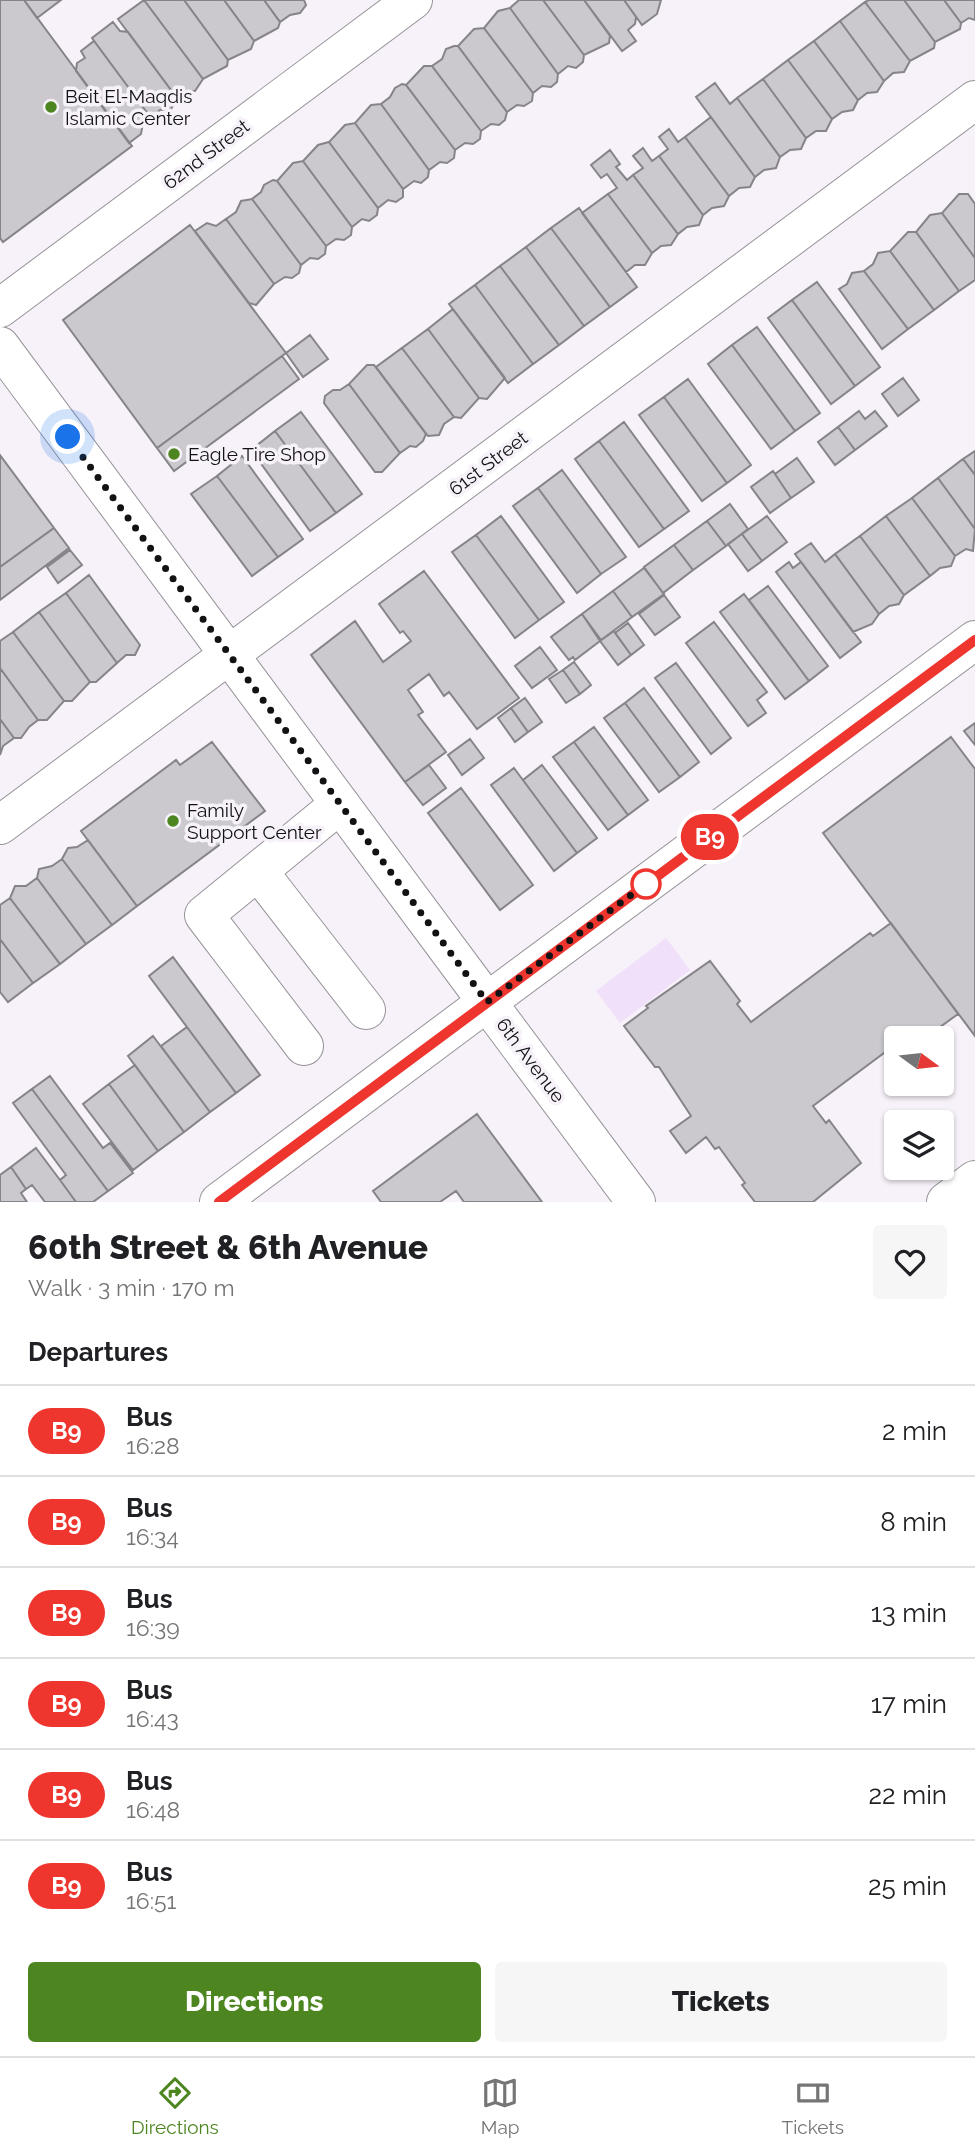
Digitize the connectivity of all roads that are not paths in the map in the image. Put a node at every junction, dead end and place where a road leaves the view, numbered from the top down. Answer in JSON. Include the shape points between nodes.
{"nodes":[{"id":1,"x":413,"y":0,"type":"edge"},
{"id":2,"x":975,"y":100,"type":"edge"},
{"id":3,"x":0,"y":308,"type":"edge"},
{"id":4,"x":0,"y":346,"type":"edge"},
{"id":5,"x":975,"y":640,"type":"edge"},
{"id":6,"x":230,"y":654,"type":"junction"},
{"id":7,"x":340,"y":804,"type":"junction"},
{"id":8,"x":0,"y":825,"type":"edge"},
{"id":9,"x":258,"y":871,"type":"junction"},
{"id":10,"x":487,"y":1002,"type":"junction"},
{"id":11,"x":366,"y":1010,"type":"dead end"},
{"id":12,"x":304,"y":1046,"type":"dead end"},
{"id":13,"x":975,"y":1180,"type":"edge"},
{"id":14,"x":219,"y":1202,"type":"edge"},
{"id":15,"x":636,"y":1202,"type":"edge"},
{"id":16,"x":946,"y":1202,"type":"edge"}],
"edges":[{"from":1,"to":3,"type":"street","name":"62nd Street"},
{"from":2,"to":6,"type":"street","name":"61st Street"},
{"from":4,"to":6,"type":"street","name":"6th Avenue"},
{"from":5,"to":10,"type":"street"},
{"from":6,"to":7,"type":"street","name":"6th Avenue"},
{"from":6,"to":8,"type":"street","name":"61st Street"},
{"from":7,"to":9,"type":"street"},
{"from":7,"to":10,"type":"street","name":"6th Avenue"},
{"from":9,"to":11,"type":"street"},
{"from":9,"to":12,"type":"street","via":[[204,915]]},
{"from":10,"to":14,"type":"street"},
{"from":10,"to":15,"type":"street","name":"6th Avenue"},
{"from":13,"to":16,"type":"street"}]}
